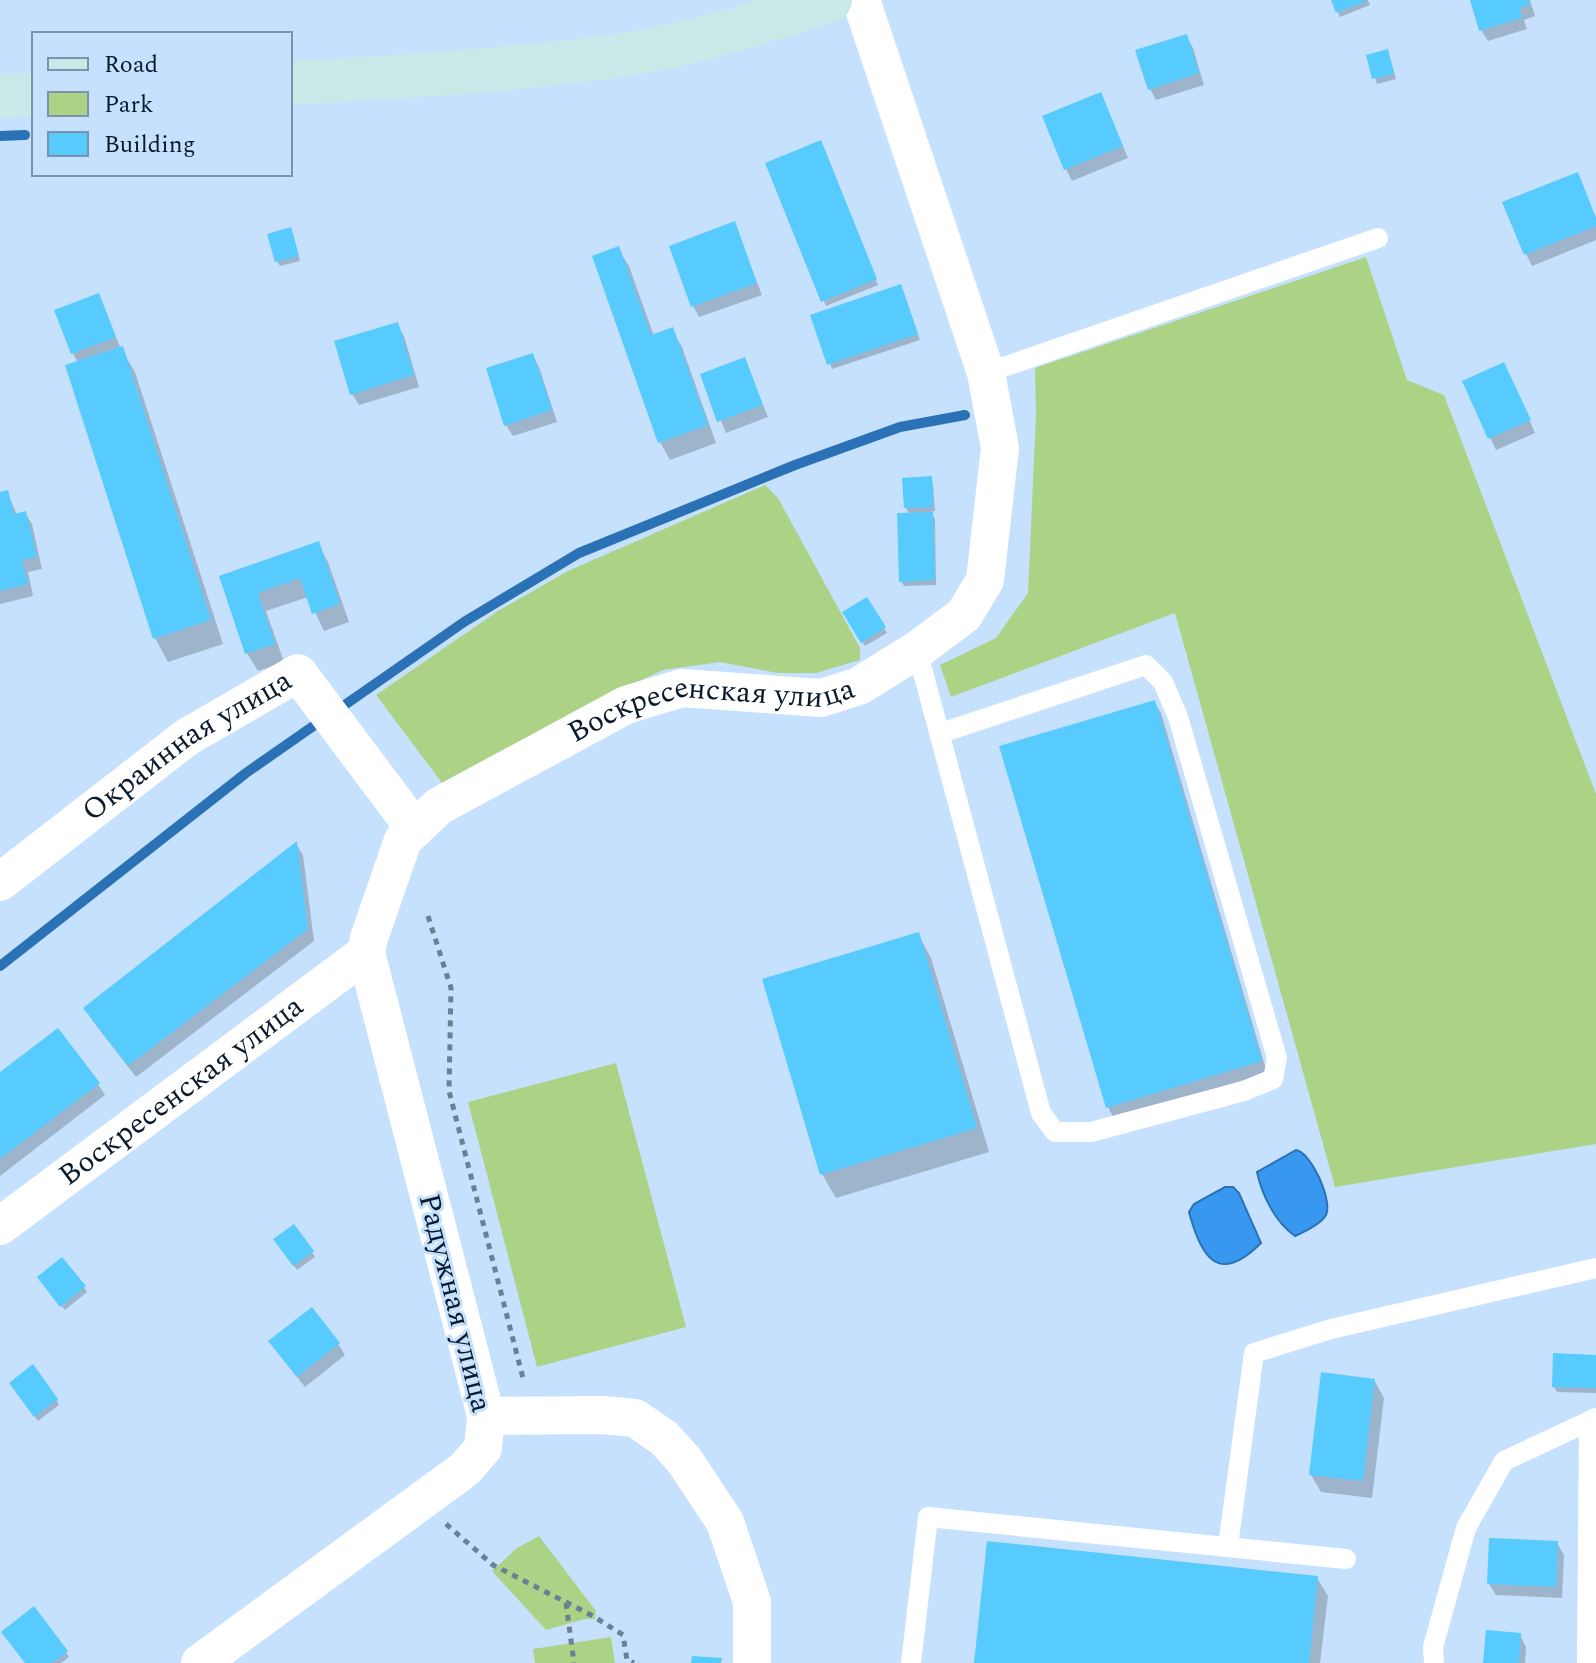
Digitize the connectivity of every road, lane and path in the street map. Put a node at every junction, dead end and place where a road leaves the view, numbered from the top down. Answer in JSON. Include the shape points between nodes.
{"nodes":[{"id":1,"x":830,"y":0,"type":"edge"},
{"id":2,"x":861,"y":0,"type":"edge"},
{"id":3,"x":292,"y":83,"type":"edge"},
{"id":4,"x":32,"y":95,"type":"edge"},
{"id":5,"x":0,"y":96,"type":"edge"},
{"id":6,"x":1378,"y":238,"type":"dead end"},
{"id":7,"x":986,"y":373,"type":"junction"},
{"id":8,"x":917,"y":650,"type":"junction"},
{"id":9,"x":941,"y":733,"type":"junction"},
{"id":10,"x":415,"y":829,"type":"junction"},
{"id":11,"x":0,"y":882,"type":"edge"},
{"id":12,"x":428,"y":916,"type":"dead end"},
{"id":13,"x":366,"y":953,"type":"junction"},
{"id":14,"x":0,"y":1226,"type":"edge"},
{"id":15,"x":1596,"y":1268,"type":"edge"},
{"id":16,"x":536,"y":1415,"type":"junction"},
{"id":17,"x":486,"y":1416,"type":"junction"},
{"id":18,"x":1593,"y":1420,"type":"edge"},
{"id":19,"x":421,"y":1501,"type":"junction"},
{"id":20,"x":1228,"y":1546,"type":"junction"},
{"id":21,"x":1346,"y":1559,"type":"dead end"},
{"id":22,"x":566,"y":1602,"type":"junction"},
{"id":23,"x":200,"y":1663,"type":"edge"},
{"id":24,"x":574,"y":1663,"type":"edge"},
{"id":25,"x":634,"y":1663,"type":"edge"},
{"id":26,"x":752,"y":1663,"type":"edge"},
{"id":27,"x":911,"y":1663,"type":"edge"},
{"id":28,"x":1434,"y":1663,"type":"edge"},
{"id":29,"x":1587,"y":1663,"type":"edge"}],
"edges":[{"from":1,"to":3,"type":"main road","via":[[752,25],[626,54],[436,75]]},
{"from":2,"to":7,"type":"street","name":"Воскресенская улица"},
{"from":4,"to":5,"type":"main road"},
{"from":6,"to":7,"type":"lane"},
{"from":7,"to":8,"type":"street","name":"Воскресенская улица","via":[[1000,448],[985,580],[964,615]]},
{"from":8,"to":9,"type":"lane"},
{"from":8,"to":10,"type":"street","name":"Воскресенская улица","via":[[859,686],[821,698],[682,688],[626,705],[439,806]]},
{"from":9,"to":9,"type":"lane","via":[[1041,1113],[1055,1132],[1091,1132],[1273,1079],[1277,1058],[1178,717],[1163,682],[1146,665]]},
{"from":10,"to":11,"type":"street","name":"Окраинная улица","via":[[298,673],[187,737]]},
{"from":10,"to":13,"type":"street","name":"Воскресенская улица","via":[[403,840]]},
{"from":12,"to":16,"type":"path","via":[[451,988],[449,1091]]},
{"from":13,"to":14,"type":"street","name":"Воскресенская улица"},
{"from":13,"to":17,"type":"street","name":"Радужная улица"},
{"from":15,"to":20,"type":"lane","via":[[1331,1329],[1254,1353]]},
{"from":16,"to":17,"type":"street"},
{"from":16,"to":26,"type":"street","via":[[635,1418],[684,1460],[725,1522],[752,1602]]},
{"from":17,"to":19,"type":"street","name":"Радужная улица","via":[[483,1448],[465,1469]]},
{"from":18,"to":28,"type":"lane","via":[[1504,1461],[1466,1528],[1433,1647]]},
{"from":18,"to":29,"type":"lane"},
{"from":19,"to":22,"type":"path","via":[[493,1565]]},
{"from":19,"to":23,"type":"street","name":"Радужная улица"},
{"from":20,"to":21,"type":"lane"},
{"from":20,"to":27,"type":"lane","via":[[928,1517]]},
{"from":22,"to":24,"type":"path"},
{"from":22,"to":25,"type":"path","via":[[623,1635],[627,1660]]}]}
